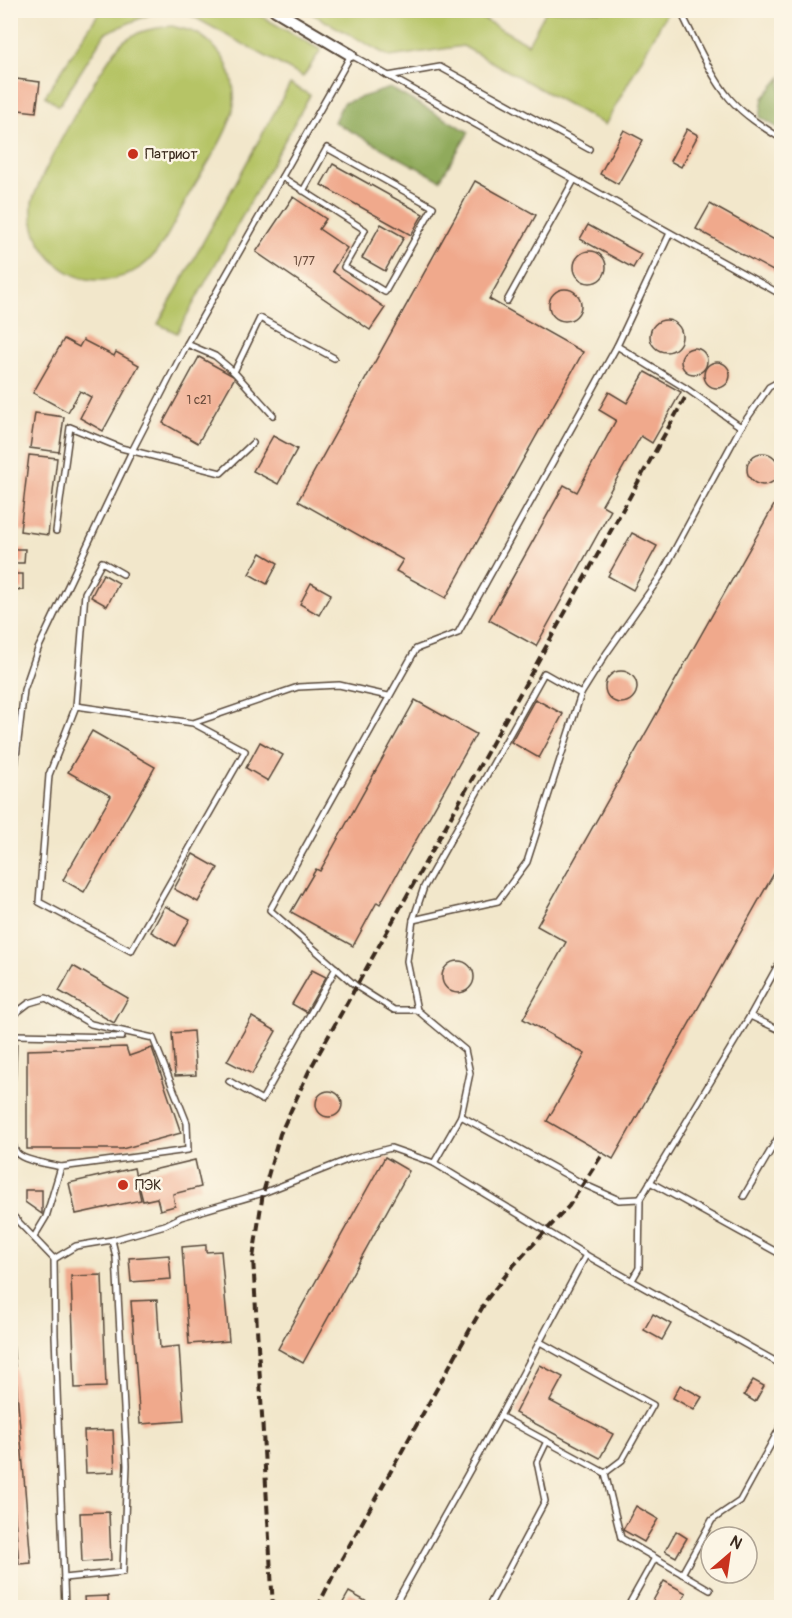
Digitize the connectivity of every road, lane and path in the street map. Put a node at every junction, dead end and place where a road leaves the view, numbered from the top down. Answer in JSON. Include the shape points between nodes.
{"nodes":[{"id":1,"x":275,"y":10,"type":"edge"},
{"id":2,"x":680,"y":10,"type":"edge"},
{"id":3,"x":351,"y":55,"type":"junction"},
{"id":4,"x":388,"y":76,"type":"junction"},
{"id":5,"x":782,"y":139,"type":"edge"},
{"id":6,"x":589,"y":149,"type":"dead end"},
{"id":7,"x":282,"y":177,"type":"junction"},
{"id":8,"x":574,"y":180,"type":"junction"},
{"id":9,"x":303,"y":190,"type":"junction"},
{"id":10,"x":670,"y":233,"type":"junction"},
{"id":11,"x":782,"y":295,"type":"edge"},
{"id":12,"x":507,"y":301,"type":"dead end"},
{"id":13,"x":187,"y":344,"type":"junction"},
{"id":14,"x":617,"y":346,"type":"junction"},
{"id":15,"x":334,"y":358,"type":"dead end"},
{"id":16,"x":234,"y":372,"type":"junction"},
{"id":17,"x":782,"y":380,"type":"edge"},
{"id":18,"x":273,"y":415,"type":"dead end"},
{"id":19,"x":741,"y":427,"type":"junction"},
{"id":20,"x":253,"y":443,"type":"dead end"},
{"id":21,"x":132,"y":451,"type":"junction"},
{"id":22,"x":56,"y":531,"type":"dead end"},
{"id":23,"x":123,"y":574,"type":"dead end"},
{"id":24,"x":582,"y":694,"type":"junction"},
{"id":25,"x":388,"y":696,"type":"junction"},
{"id":26,"x":76,"y":706,"type":"junction"},
{"id":27,"x":193,"y":723,"type":"junction"},
{"id":28,"x":10,"y":808,"type":"edge"},
{"id":29,"x":413,"y":920,"type":"junction"},
{"id":30,"x":782,"y":958,"type":"edge"},
{"id":31,"x":336,"y":968,"type":"junction"},
{"id":32,"x":417,"y":1010,"type":"junction"},
{"id":33,"x":11,"y":1015,"type":"edge"},
{"id":34,"x":750,"y":1016,"type":"junction"},
{"id":35,"x":782,"y":1031,"type":"edge"},
{"id":36,"x":14,"y":1035,"type":"junction"},
{"id":37,"x":122,"y":1038,"type":"dead end"},
{"id":38,"x":229,"y":1081,"type":"dead end"},
{"id":39,"x":461,"y":1116,"type":"junction"},
{"id":40,"x":782,"y":1131,"type":"edge"},
{"id":41,"x":434,"y":1163,"type":"junction"},
{"id":42,"x":61,"y":1167,"type":"junction"},
{"id":43,"x":650,"y":1182,"type":"junction"},
{"id":44,"x":744,"y":1196,"type":"dead end"},
{"id":45,"x":640,"y":1199,"type":"junction"},
{"id":46,"x":10,"y":1213,"type":"edge"},
{"id":47,"x":34,"y":1237,"type":"junction"},
{"id":48,"x":112,"y":1240,"type":"junction"},
{"id":49,"x":586,"y":1255,"type":"junction"},
{"id":50,"x":782,"y":1255,"type":"edge"},
{"id":51,"x":54,"y":1259,"type":"junction"},
{"id":52,"x":632,"y":1280,"type":"junction"},
{"id":53,"x":540,"y":1342,"type":"junction"},
{"id":54,"x":782,"y":1365,"type":"edge"},
{"id":55,"x":500,"y":1416,"type":"junction"},
{"id":56,"x":782,"y":1424,"type":"edge"},
{"id":57,"x":547,"y":1441,"type":"junction"},
{"id":58,"x":604,"y":1473,"type":"junction"},
{"id":59,"x":655,"y":1558,"type":"junction"},
{"id":60,"x":682,"y":1574,"type":"junction"},
{"id":61,"x":64,"y":1578,"type":"junction"},
{"id":62,"x":710,"y":1590,"type":"dead end"},
{"id":63,"x":65,"y":1608,"type":"edge"},
{"id":64,"x":393,"y":1608,"type":"edge"},
{"id":65,"x":488,"y":1608,"type":"edge"},
{"id":66,"x":627,"y":1608,"type":"edge"}],
"edges":[{"from":1,"to":3,"type":"street"},
{"from":2,"to":5,"type":"lane","via":[[730,99],[753,121]]},
{"from":3,"to":4,"type":"lane"},
{"from":3,"to":7,"type":"lane"},
{"from":4,"to":6,"type":"lane","via":[[440,67]]},
{"from":4,"to":8,"type":"lane"},
{"from":7,"to":9,"type":"lane"},
{"from":7,"to":13,"type":"lane"},
{"from":8,"to":10,"type":"lane"},
{"from":8,"to":12,"type":"lane"},
{"from":9,"to":9,"type":"lane","via":[[365,230],[344,267],[385,292],[434,207],[327,148]]},
{"from":10,"to":11,"type":"lane"},
{"from":10,"to":14,"type":"lane"},
{"from":13,"to":16,"type":"lane","via":[[214,356]]},
{"from":13,"to":21,"type":"lane"},
{"from":14,"to":19,"type":"lane"},
{"from":14,"to":25,"type":"lane","via":[[458,633],[416,649]]},
{"from":15,"to":16,"type":"lane","via":[[260,318]]},
{"from":16,"to":18,"type":"lane"},
{"from":17,"to":19,"type":"lane","via":[[769,387]]},
{"from":19,"to":24,"type":"lane","via":[[660,578]]},
{"from":20,"to":21,"type":"lane","via":[[221,473]]},
{"from":21,"to":22,"type":"lane","via":[[70,427]]},
{"from":21,"to":28,"type":"lane","via":[[38,649],[24,690]]},
{"from":23,"to":26,"type":"lane","via":[[102,562],[86,593]]},
{"from":24,"to":29,"type":"lane","via":[[527,862],[498,901]]},
{"from":24,"to":29,"type":"lane","via":[[544,673],[424,887]]},
{"from":25,"to":27,"type":"lane","via":[[339,685],[298,687]]},
{"from":25,"to":31,"type":"lane","via":[[270,910]]},
{"from":26,"to":27,"type":"lane"},
{"from":26,"to":27,"type":"lane","via":[[49,775],[39,902],[131,951],[245,751]]},
{"from":29,"to":32,"type":"lane","via":[[407,961]]},
{"from":30,"to":34,"type":"lane"},
{"from":31,"to":32,"type":"lane","via":[[394,1010]]},
{"from":31,"to":38,"type":"lane","via":[[262,1100]]},
{"from":32,"to":39,"type":"lane","via":[[465,1050],[470,1073]]},
{"from":33,"to":36,"type":"lane"},
{"from":33,"to":42,"type":"lane","via":[[46,998],[92,1024],[153,1038],[187,1123],[188,1150]]},
{"from":34,"to":35,"type":"lane"},
{"from":34,"to":43,"type":"lane"},
{"from":36,"to":37,"type":"lane"},
{"from":36,"to":42,"type":"lane","via":[[13,1147],[25,1159]]},
{"from":39,"to":41,"type":"lane"},
{"from":39,"to":45,"type":"lane","via":[[583,1184],[619,1200]]},
{"from":40,"to":44,"type":"lane"},
{"from":41,"to":48,"type":"lane","via":[[391,1148]]},
{"from":41,"to":49,"type":"lane"},
{"from":42,"to":47,"type":"lane","via":[[46,1217]]},
{"from":43,"to":45,"type":"lane"},
{"from":43,"to":50,"type":"lane"},
{"from":45,"to":52,"type":"lane","via":[[639,1268]]},
{"from":46,"to":47,"type":"lane"},
{"from":47,"to":51,"type":"lane"},
{"from":48,"to":51,"type":"lane","via":[[76,1246]]},
{"from":48,"to":61,"type":"lane","via":[[127,1465],[123,1572]]},
{"from":49,"to":52,"type":"lane"},
{"from":49,"to":53,"type":"lane"},
{"from":51,"to":61,"type":"lane"},
{"from":52,"to":54,"type":"lane"},
{"from":53,"to":55,"type":"lane"},
{"from":53,"to":58,"type":"lane","via":[[652,1405],[622,1460]]},
{"from":55,"to":57,"type":"lane"},
{"from":55,"to":64,"type":"lane"},
{"from":56,"to":60,"type":"lane","via":[[740,1501],[712,1520]]},
{"from":57,"to":58,"type":"lane"},
{"from":57,"to":65,"type":"lane","via":[[537,1462],[545,1501]]},
{"from":58,"to":59,"type":"lane","via":[[621,1538]]},
{"from":59,"to":60,"type":"lane"},
{"from":59,"to":66,"type":"lane"},
{"from":60,"to":62,"type":"lane"},
{"from":61,"to":63,"type":"lane"}]}
